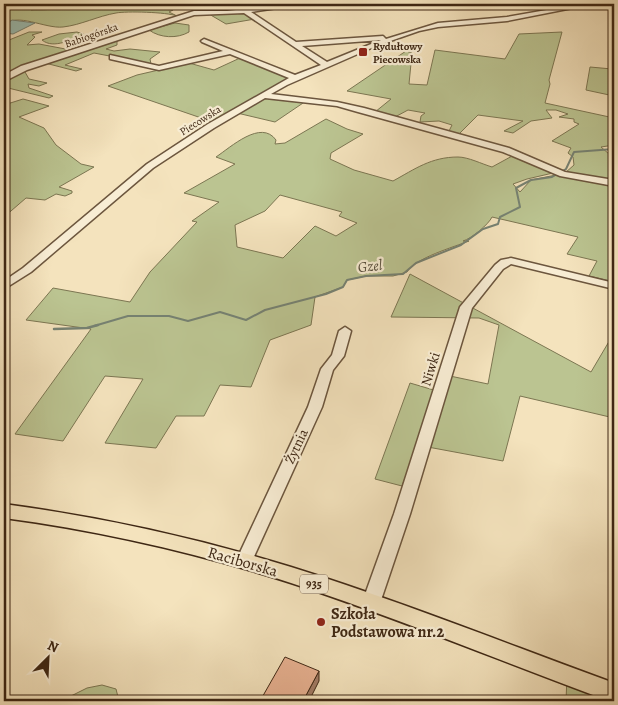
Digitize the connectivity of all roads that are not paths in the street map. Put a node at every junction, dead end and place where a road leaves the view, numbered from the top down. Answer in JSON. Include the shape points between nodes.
{"nodes":[{"id":1,"x":301,"y":4,"type":"edge"},
{"id":2,"x":590,"y":4,"type":"edge"},
{"id":3,"x":245,"y":11,"type":"junction"},
{"id":4,"x":394,"y":37,"type":"junction"},
{"id":5,"x":204,"y":41,"type":"dead end"},
{"id":6,"x":295,"y":44,"type":"junction"},
{"id":7,"x":229,"y":52,"type":"junction"},
{"id":8,"x":113,"y":57,"type":"dead end"},
{"id":9,"x":327,"y":64,"type":"junction"},
{"id":10,"x":4,"y":78,"type":"edge"},
{"id":11,"x":295,"y":78,"type":"junction"},
{"id":12,"x":263,"y":95,"type":"junction"},
{"id":13,"x":614,"y":183,"type":"edge"},
{"id":14,"x":4,"y":286,"type":"edge"},
{"id":15,"x":614,"y":286,"type":"edge"},
{"id":16,"x":345,"y":332,"type":"dead end"},
{"id":17,"x":4,"y":511,"type":"edge"},
{"id":18,"x":244,"y":561,"type":"junction"},
{"id":19,"x":371,"y":603,"type":"junction"},
{"id":20,"x":614,"y":693,"type":"edge"}],
"edges":[{"from":1,"to":3,"type":"street","name":"Babiogórska"},
{"from":2,"to":4,"type":"street","name":"Piecowska","via":[[507,19],[438,25]]},
{"from":3,"to":6,"type":"street"},
{"from":3,"to":10,"type":"street","name":"Babiogórska","via":[[187,15],[24,68]]},
{"from":4,"to":6,"type":"street"},
{"from":4,"to":9,"type":"street","name":"Piecowska"},
{"from":5,"to":7,"type":"street"},
{"from":6,"to":9,"type":"street"},
{"from":7,"to":8,"type":"street","via":[[159,68]]},
{"from":7,"to":11,"type":"street"},
{"from":9,"to":11,"type":"street","name":"Piecowska"},
{"from":11,"to":12,"type":"street","name":"Piecowska"},
{"from":12,"to":13,"type":"street","via":[[337,104],[369,112],[506,150],[559,173]]},
{"from":12,"to":14,"type":"street","name":"Piecowska","via":[[150,166]]},
{"from":15,"to":19,"type":"street","name":"Niwki","via":[[511,261],[499,267],[466,308]]},
{"from":16,"to":18,"type":"street","name":"Żytnia","via":[[338,356],[327,369],[315,406]]},
{"from":17,"to":18,"type":"main road","name":"Raciborska","number":"935","via":[[69,519]]},
{"from":18,"to":19,"type":"main road","name":"Raciborska","number":"935"},
{"from":19,"to":20,"type":"main road","name":"Raciborska","number":"935"}]}
